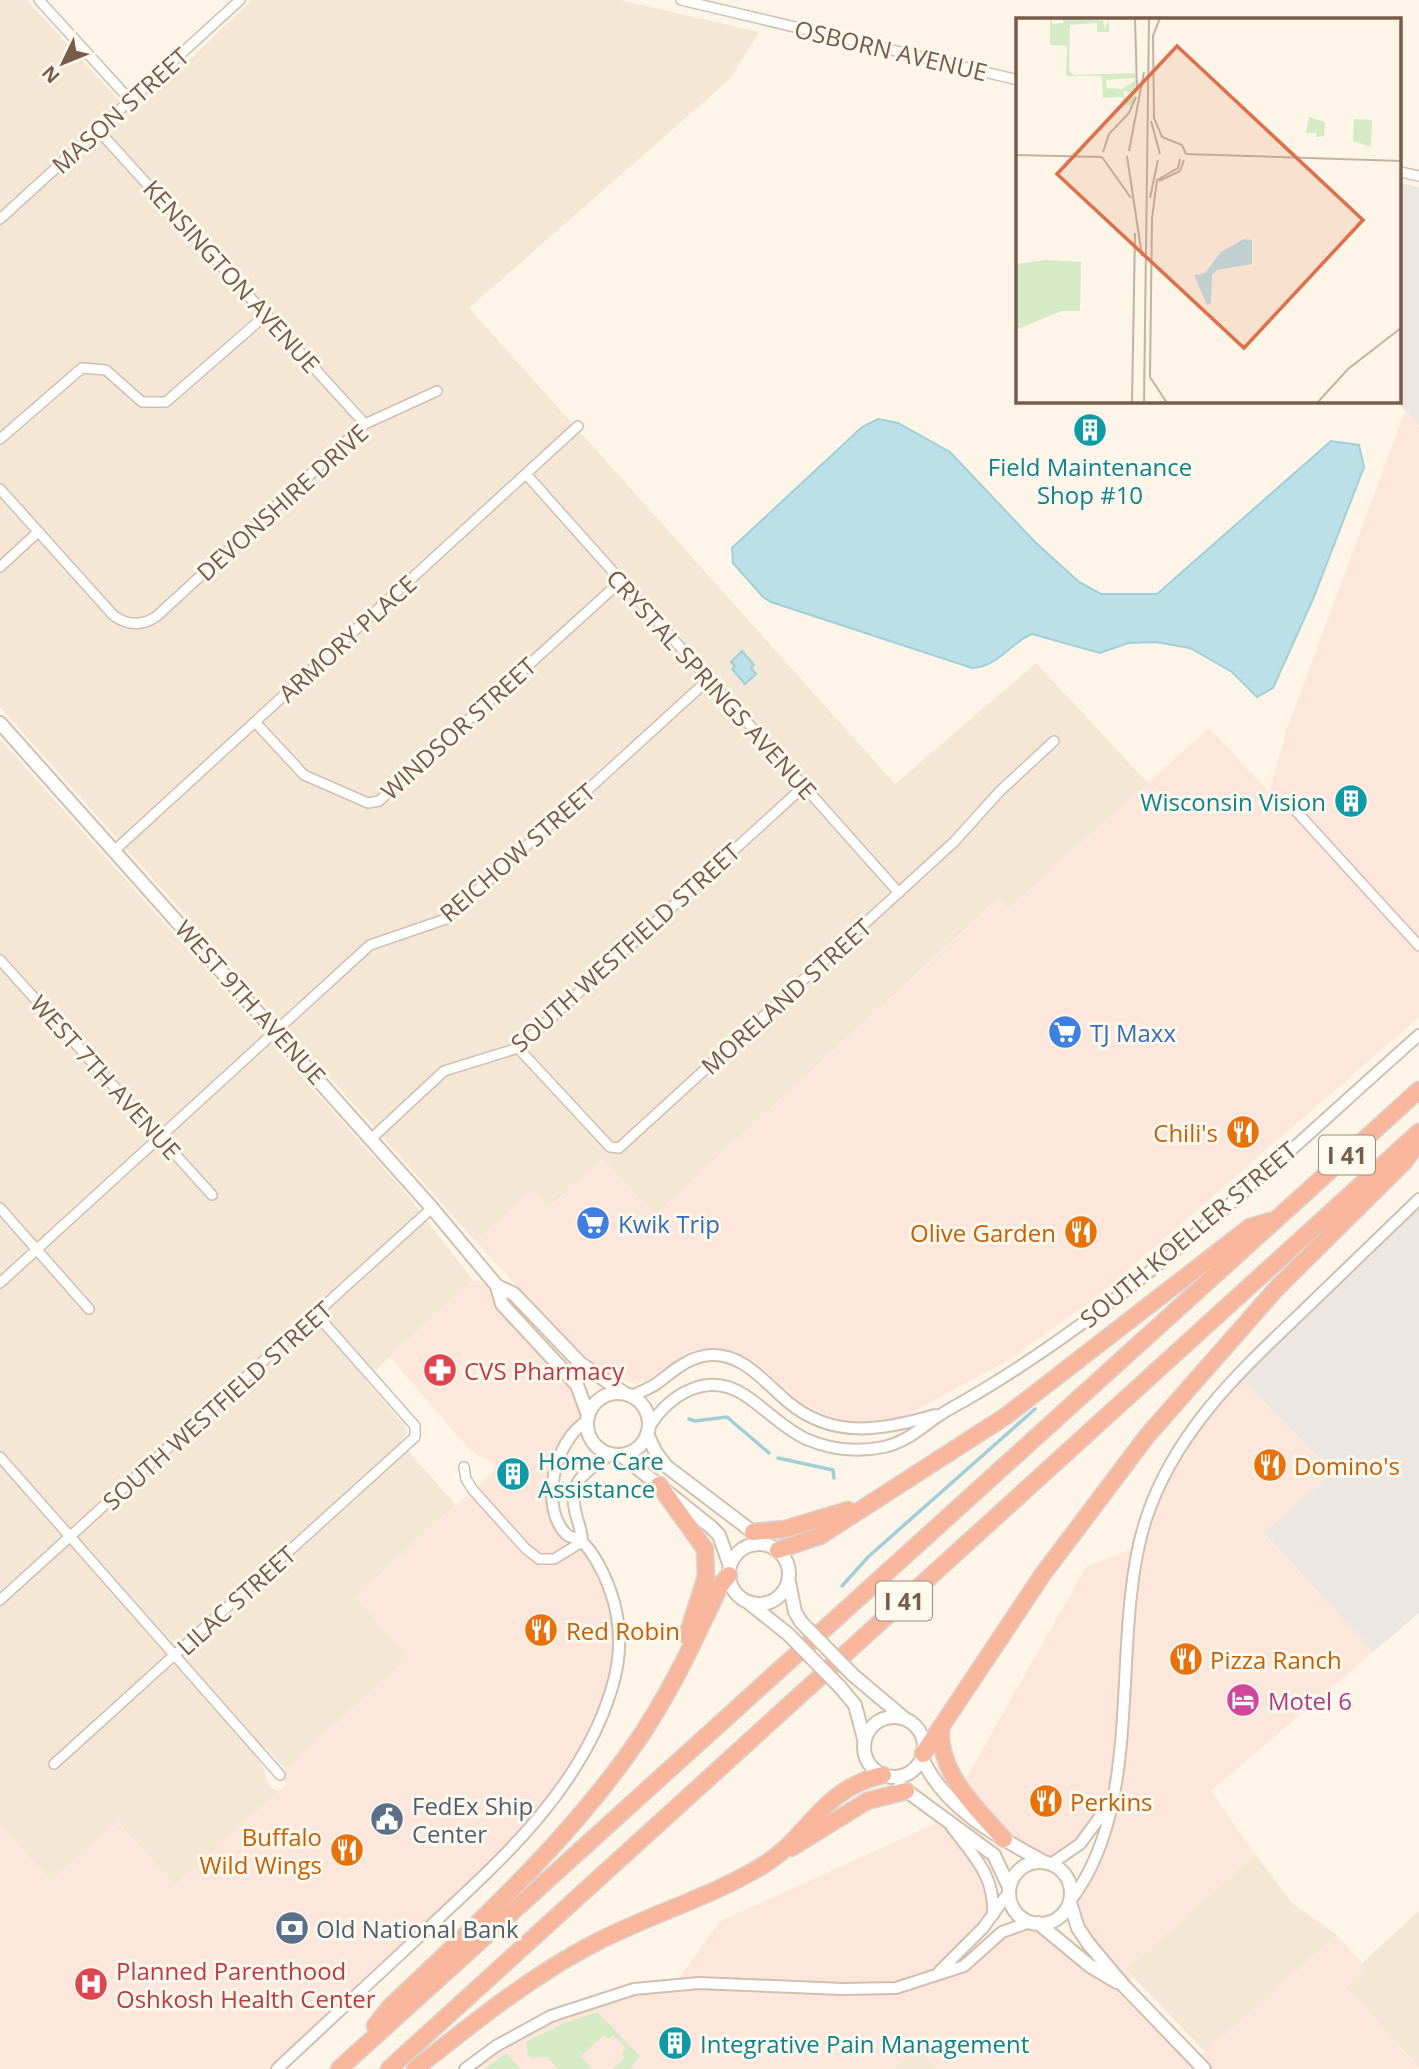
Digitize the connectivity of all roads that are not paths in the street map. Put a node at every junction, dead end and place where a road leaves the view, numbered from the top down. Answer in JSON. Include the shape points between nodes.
{"nodes":[{"id":1,"x":39,"y":0,"type":"edge"},
{"id":2,"x":240,"y":0,"type":"edge"},
{"id":3,"x":681,"y":0,"type":"edge"},
{"id":4,"x":1016,"y":80,"type":"edge"},
{"id":5,"x":130,"y":100,"type":"junction"},
{"id":6,"x":99,"y":130,"type":"junction"},
{"id":7,"x":1,"y":214,"type":"edge"},
{"id":8,"x":267,"y":314,"type":"junction"},
{"id":9,"x":437,"y":391,"type":"dead end"},
{"id":10,"x":365,"y":424,"type":"junction"},
{"id":11,"x":579,"y":426,"type":"dead end"},
{"id":12,"x":0,"y":439,"type":"edge"},
{"id":13,"x":526,"y":474,"type":"junction"},
{"id":14,"x":0,"y":489,"type":"edge"},
{"id":15,"x":38,"y":532,"type":"junction"},
{"id":16,"x":0,"y":567,"type":"edge"},
{"id":17,"x":621,"y":581,"type":"junction"},
{"id":18,"x":709,"y":679,"type":"junction"},
{"id":19,"x":255,"y":722,"type":"junction"},
{"id":20,"x":0,"y":723,"type":"edge"},
{"id":21,"x":1054,"y":741,"type":"dead end"},
{"id":22,"x":803,"y":787,"type":"junction"},
{"id":23,"x":1297,"y":812,"type":"dead end"},
{"id":24,"x":115,"y":850,"type":"junction"},
{"id":25,"x":899,"y":892,"type":"junction"},
{"id":26,"x":1419,"y":946,"type":"edge"},
{"id":27,"x":0,"y":960,"type":"edge"},
{"id":28,"x":276,"y":1031,"type":"junction"},
{"id":29,"x":1419,"y":1035,"type":"edge"},
{"id":30,"x":518,"y":1048,"type":"junction"},
{"id":31,"x":1419,"y":1090,"type":"edge"},
{"id":32,"x":1419,"y":1132,"type":"edge"},
{"id":33,"x":160,"y":1137,"type":"junction"},
{"id":34,"x":372,"y":1138,"type":"junction"},
{"id":35,"x":1419,"y":1141,"type":"edge"},
{"id":36,"x":212,"y":1195,"type":"dead end"},
{"id":37,"x":1419,"y":1199,"type":"edge"},
{"id":38,"x":0,"y":1208,"type":"edge"},
{"id":39,"x":432,"y":1208,"type":"junction"},
{"id":40,"x":1276,"y":1219,"type":"junction"},
{"id":41,"x":36,"y":1249,"type":"junction"},
{"id":42,"x":0,"y":1283,"type":"edge"},
{"id":43,"x":497,"y":1286,"type":"junction"},
{"id":44,"x":89,"y":1309,"type":"dead end"},
{"id":45,"x":317,"y":1315,"type":"junction"},
{"id":46,"x":628,"y":1395,"type":"junction"},
{"id":47,"x":941,"y":1414,"type":"junction"},
{"id":48,"x":587,"y":1418,"type":"junction"},
{"id":49,"x":648,"y":1431,"type":"junction"},
{"id":50,"x":616,"y":1454,"type":"junction"},
{"id":51,"x":0,"y":1457,"type":"edge"},
{"id":52,"x":464,"y":1467,"type":"dead end"},
{"id":53,"x":659,"y":1485,"type":"junction"},
{"id":54,"x":867,"y":1503,"type":"junction"},
{"id":55,"x":753,"y":1532,"type":"junction"},
{"id":56,"x":71,"y":1537,"type":"junction"},
{"id":57,"x":582,"y":1542,"type":"junction"},
{"id":58,"x":773,"y":1547,"type":"junction"},
{"id":59,"x":729,"y":1571,"type":"junction"},
{"id":60,"x":789,"y":1582,"type":"junction"},
{"id":61,"x":0,"y":1601,"type":"edge"},
{"id":62,"x":749,"y":1602,"type":"junction"},
{"id":63,"x":175,"y":1656,"type":"junction"},
{"id":64,"x":670,"y":1683,"type":"junction"},
{"id":65,"x":904,"y":1718,"type":"junction"},
{"id":66,"x":941,"y":1730,"type":"junction"},
{"id":67,"x":864,"y":1739,"type":"junction"},
{"id":68,"x":923,"y":1756,"type":"junction"},
{"id":69,"x":54,"y":1764,"type":"dead end"},
{"id":70,"x":279,"y":1775,"type":"dead end"},
{"id":71,"x":886,"y":1776,"type":"junction"},
{"id":72,"x":906,"y":1791,"type":"junction"},
{"id":73,"x":1110,"y":1804,"type":"junction"},
{"id":74,"x":946,"y":1819,"type":"junction"},
{"id":75,"x":1004,"y":1839,"type":"junction"},
{"id":76,"x":1048,"y":1863,"type":"junction"},
{"id":77,"x":765,"y":1864,"type":"junction"},
{"id":78,"x":1009,"y":1889,"type":"junction"},
{"id":79,"x":1070,"y":1902,"type":"junction"},
{"id":80,"x":993,"y":1915,"type":"junction"},
{"id":81,"x":1034,"y":1923,"type":"junction"},
{"id":82,"x":937,"y":1974,"type":"junction"},
{"id":83,"x":1124,"y":1986,"type":"junction"},
{"id":84,"x":351,"y":2057,"type":"junction"},
{"id":85,"x":277,"y":2069,"type":"edge"},
{"id":86,"x":339,"y":2069,"type":"edge"},
{"id":87,"x":389,"y":2069,"type":"edge"},
{"id":88,"x":415,"y":2069,"type":"edge"},
{"id":89,"x":465,"y":2069,"type":"edge"},
{"id":90,"x":1204,"y":2069,"type":"edge"}],
"edges":[{"from":1,"to":5,"type":"street"},
{"from":2,"to":5,"type":"street","name":"MASON STREET"},
{"from":3,"to":4,"type":"street","name":"OSBORN AVENUE"},
{"from":5,"to":6,"type":"street","name":"MASON STREET"},
{"from":6,"to":7,"type":"street","name":"MASON STREET"},
{"from":6,"to":8,"type":"street","name":"KENSINGTON AVENUE"},
{"from":8,"to":10,"type":"street","name":"KENSINGTON AVENUE"},
{"from":8,"to":12,"type":"street","via":[[166,402],[142,402],[106,370],[82,368]]},
{"from":9,"to":10,"type":"street","name":"DEVONSHIRE DRIVE"},
{"from":10,"to":15,"type":"street","name":"DEVONSHIRE DRIVE","via":[[157,616],[135,624],[114,616]]},
{"from":11,"to":13,"type":"street","name":"ARMORY PLACE"},
{"from":13,"to":17,"type":"street","name":"CRYSTAL SPRINGS AVENUE"},
{"from":13,"to":19,"type":"street","name":"ARMORY PLACE"},
{"from":14,"to":15,"type":"street"},
{"from":15,"to":16,"type":"street"},
{"from":17,"to":18,"type":"street","name":"CRYSTAL SPRINGS AVENUE"},
{"from":17,"to":19,"type":"street","name":"WINDSOR STREET","via":[[379,801],[368,803],[304,775]]},
{"from":18,"to":22,"type":"street","name":"CRYSTAL SPRINGS AVENUE"},
{"from":18,"to":28,"type":"street","name":"REICHOW STREET","via":[[446,919],[370,945]]},
{"from":19,"to":24,"type":"street","name":"ARMORY PLACE"},
{"from":20,"to":24,"type":"main road","name":"WEST 9TH AVENUE"},
{"from":21,"to":25,"type":"street","name":"MORELAND STREET"},
{"from":22,"to":25,"type":"street","name":"CRYSTAL SPRINGS AVENUE"},
{"from":22,"to":30,"type":"street","name":"SOUTH WESTFIELD STREET"},
{"from":23,"to":26,"type":"street"},
{"from":24,"to":28,"type":"main road","name":"WEST 9TH AVENUE"},
{"from":25,"to":30,"type":"street","name":"MORELAND STREET","via":[[619,1148],[610,1147]]},
{"from":27,"to":33,"type":"street","name":"WEST 7TH AVENUE"},
{"from":28,"to":33,"type":"street","name":"REICHOW STREET"},
{"from":28,"to":34,"type":"main road","name":"WEST 9TH AVENUE"},
{"from":29,"to":47,"type":"street","name":"SOUTH KOELLER STREET","via":[[1118,1296],[1037,1357]]},
{"from":30,"to":34,"type":"street","name":"SOUTH WESTFIELD STREET","via":[[444,1071]]},
{"from":31,"to":40,"type":"highway","number":"I 41"},
{"from":32,"to":87,"type":"highway","number":"I 41"},
{"from":33,"to":36,"type":"street","name":"WEST 7TH AVENUE"},
{"from":33,"to":41,"type":"street","name":"REICHOW STREET"},
{"from":34,"to":39,"type":"main road","name":"WEST 9TH AVENUE"},
{"from":35,"to":66,"type":"highway","via":[[1404,1162],[1268,1297],[1155,1426],[1043,1574]]},
{"from":37,"to":73,"type":"street","via":[[1237,1374],[1188,1431],[1173,1458],[1148,1514],[1131,1583]]},
{"from":38,"to":41,"type":"street"},
{"from":39,"to":43,"type":"main road","name":"WEST 9TH AVENUE"},
{"from":39,"to":45,"type":"street","name":"SOUTH WESTFIELD STREET"},
{"from":40,"to":54,"type":"highway","via":[[1250,1227],[1006,1416]]},
{"from":40,"to":84,"type":"highway","number":"I 41"},
{"from":41,"to":42,"type":"street","name":"REICHOW STREET"},
{"from":41,"to":44,"type":"street"},
{"from":43,"to":46,"type":"main road","name":"WEST 9TH AVENUE","via":[[514,1294],[580,1363]]},
{"from":43,"to":48,"type":"main road","name":"WEST 9TH AVENUE","via":[[502,1304],[577,1385]]},
{"from":45,"to":56,"type":"street","name":"SOUTH WESTFIELD STREET"},
{"from":45,"to":63,"type":"street","name":"LILAC STREET","via":[[415,1426],[416,1433]]},
{"from":46,"to":47,"type":"street","name":"SOUTH KOELLER STREET","via":[[653,1386],[685,1362],[711,1355],[743,1364],[790,1404],[833,1426],[867,1431]]},
{"from":46,"to":48,"type":"main road","via":[[601,1397]]},
{"from":46,"to":49,"type":"main road","via":[[645,1409]]},
{"from":47,"to":49,"type":"street","name":"SOUTH KOELLER STREET","via":[[901,1442],[856,1450],[805,1438],[744,1395],[709,1386],[679,1394]]},
{"from":48,"to":50,"type":"main road","via":[[592,1442]]},
{"from":48,"to":57,"type":"street","via":[[562,1453],[552,1492],[564,1529]]},
{"from":49,"to":50,"type":"main road","via":[[637,1448]]},
{"from":49,"to":55,"type":"main road","via":[[666,1466]]},
{"from":50,"to":53,"type":"main road"},
{"from":50,"to":57,"type":"street","via":[[587,1469],[576,1484],[574,1507]]},
{"from":51,"to":56,"type":"street"},
{"from":52,"to":57,"type":"street","via":[[473,1490],[530,1553],[550,1560]]},
{"from":53,"to":59,"type":"main road","via":[[719,1535]]},
{"from":53,"to":64,"type":"highway","via":[[701,1540],[707,1564]]},
{"from":54,"to":55,"type":"highway","via":[[794,1527]]},
{"from":54,"to":58,"type":"highway","via":[[820,1536]]},
{"from":55,"to":58,"type":"main road"},
{"from":56,"to":61,"type":"street","name":"SOUTH WESTFIELD STREET"},
{"from":56,"to":63,"type":"street"},
{"from":57,"to":85,"type":"street","via":[[610,1588],[619,1636],[611,1693],[580,1759],[548,1807],[500,1861]]},
{"from":58,"to":59,"type":"main road","via":[[749,1545],[734,1557]]},
{"from":58,"to":60,"type":"main road","via":[[788,1564]]},
{"from":59,"to":62,"type":"main road","via":[[735,1592]]},
{"from":59,"to":64,"type":"highway"},
{"from":60,"to":62,"type":"main road","via":[[773,1601]]},
{"from":60,"to":65,"type":"main road","bridge":true,"via":[[801,1622]]},
{"from":62,"to":67,"type":"main road","bridge":true,"via":[[840,1686],[855,1706]]},
{"from":63,"to":69,"type":"street","name":"LILAC STREET"},
{"from":63,"to":70,"type":"street"},
{"from":64,"to":84,"type":"highway","via":[[632,1749],[572,1823],[390,2007]]},
{"from":65,"to":67,"type":"main road","via":[[880,1720]]},
{"from":65,"to":68,"type":"main road","via":[[920,1732]]},
{"from":66,"to":68,"type":"highway"},
{"from":66,"to":75,"type":"highway","via":[[942,1752],[961,1787]]},
{"from":67,"to":71,"type":"main road","via":[[865,1758]]},
{"from":68,"to":71,"type":"main road","via":[[908,1773]]},
{"from":68,"to":75,"type":"main road","via":[[943,1793]]},
{"from":71,"to":72,"type":"main road"},
{"from":71,"to":77,"type":"highway","via":[[848,1786]]},
{"from":72,"to":74,"type":"main road"},
{"from":72,"to":77,"type":"highway","via":[[867,1801]]},
{"from":73,"to":76,"type":"street","via":[[1080,1844]]},
{"from":73,"to":79,"type":"street","via":[[1104,1841]]},
{"from":74,"to":78,"type":"main road","via":[[993,1855]]},
{"from":74,"to":80,"type":"street","via":[[985,1872],[994,1895]]},
{"from":75,"to":76,"type":"main road"},
{"from":76,"to":78,"type":"main road","via":[[1023,1867]]},
{"from":76,"to":79,"type":"main road","via":[[1068,1879]]},
{"from":77,"to":88,"type":"highway","via":[[571,1957],[522,1986]]},
{"from":78,"to":80,"type":"street"},
{"from":78,"to":81,"type":"main road","via":[[1015,1910]]},
{"from":79,"to":81,"type":"main road","via":[[1056,1919]]},
{"from":79,"to":83,"type":"main road","via":[[1078,1928]]},
{"from":80,"to":82,"type":"street"},
{"from":81,"to":82,"type":"street","via":[[1002,1931],[964,1966]]},
{"from":81,"to":83,"type":"main road"},
{"from":82,"to":89,"type":"street","via":[[877,1990],[699,1983],[634,1989],[551,2016]]},
{"from":83,"to":90,"type":"main road"},
{"from":84,"to":86,"type":"highway","number":"I 41"}]}
